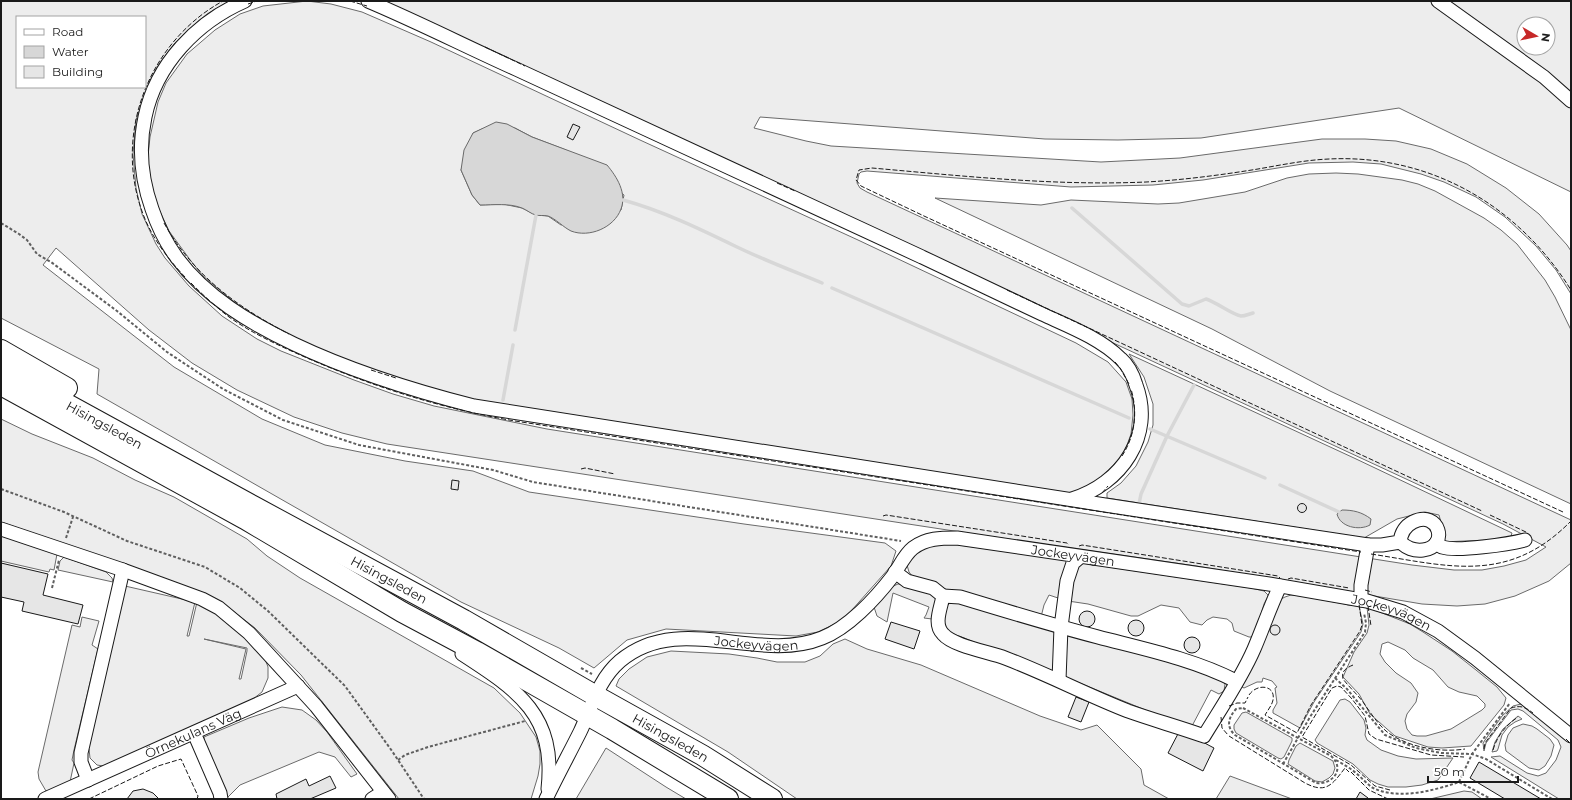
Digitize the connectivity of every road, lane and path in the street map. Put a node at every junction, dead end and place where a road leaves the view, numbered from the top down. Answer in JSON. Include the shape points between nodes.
{"nodes":[{"id":1,"x":245,"y":1,"type":"edge"},
{"id":2,"x":368,"y":1,"type":"edge"},
{"id":3,"x":1438,"y":1,"type":"edge"},
{"id":4,"x":1571,"y":101,"type":"edge"},
{"id":5,"x":1,"y":223,"type":"edge"},
{"id":6,"x":1,"y":350,"type":"edge"},
{"id":7,"x":1,"y":368,"type":"edge"},
{"id":8,"x":1,"y":385,"type":"edge"},
{"id":9,"x":1,"y":400,"type":"edge"},
{"id":10,"x":1070,"y":499,"type":"junction"},
{"id":11,"x":249,"y":513,"type":"junction"},
{"id":12,"x":73,"y":517,"type":"dead end"},
{"id":13,"x":1,"y":528,"type":"edge"},
{"id":14,"x":1525,"y":540,"type":"dead end"},
{"id":15,"x":64,"y":542,"type":"dead end"},
{"id":16,"x":1400,"y":542,"type":"junction"},
{"id":17,"x":1436,"y":543,"type":"junction"},
{"id":18,"x":1368,"y":545,"type":"junction"},
{"id":19,"x":912,"y":548,"type":"junction"},
{"id":20,"x":60,"y":553,"type":"dead end"},
{"id":21,"x":1080,"y":557,"type":"junction"},
{"id":22,"x":123,"y":570,"type":"junction"},
{"id":23,"x":896,"y":572,"type":"junction"},
{"id":24,"x":1280,"y":586,"type":"junction"},
{"id":25,"x":52,"y":588,"type":"dead end"},
{"id":26,"x":943,"y":596,"type":"junction"},
{"id":27,"x":1361,"y":600,"type":"junction"},
{"id":28,"x":1061,"y":627,"type":"junction"},
{"id":29,"x":432,"y":628,"type":"junction"},
{"id":30,"x":1336,"y":678,"type":"junction"},
{"id":31,"x":568,"y":679,"type":"junction"},
{"id":32,"x":1059,"y":680,"type":"junction"},
{"id":33,"x":1236,"y":681,"type":"junction"},
{"id":34,"x":298,"y":686,"type":"junction"},
{"id":35,"x":599,"y":688,"type":"junction"},
{"id":36,"x":1518,"y":693,"type":"junction"},
{"id":37,"x":587,"y":715,"type":"junction"},
{"id":38,"x":535,"y":716,"type":"junction"},
{"id":39,"x":194,"y":733,"type":"junction"},
{"id":40,"x":1571,"y":736,"type":"edge"},
{"id":41,"x":1298,"y":738,"type":"junction"},
{"id":42,"x":1472,"y":754,"type":"junction"},
{"id":43,"x":1330,"y":756,"type":"junction"},
{"id":44,"x":398,"y":760,"type":"dead end"},
{"id":45,"x":1283,"y":764,"type":"junction"},
{"id":46,"x":88,"y":780,"type":"junction"},
{"id":47,"x":1459,"y":782,"type":"junction"},
{"id":48,"x":70,"y":794,"type":"edge"},
{"id":49,"x":386,"y":795,"type":"edge"},
{"id":50,"x":546,"y":798,"type":"edge"},
{"id":51,"x":45,"y":799,"type":"edge"},
{"id":52,"x":221,"y":799,"type":"edge"},
{"id":53,"x":372,"y":799,"type":"edge"},
{"id":54,"x":728,"y":799,"type":"edge"},
{"id":55,"x":772,"y":799,"type":"edge"},
{"id":56,"x":1491,"y":799,"type":"edge"},
{"id":57,"x":1552,"y":799,"type":"edge"}],
"edges":[{"from":1,"to":10,"type":"street","via":[[216,16],[200,28],[179,50],[159,78],[146,114],[141,163],[143,180],[157,224],[178,259],[220,301],[260,327],[321,357],[378,380],[474,406]]},
{"from":2,"to":10,"type":"street","via":[[856,226],[1065,325],[1109,349],[1127,366],[1134,377],[1142,406],[1140,430],[1131,455],[1112,476],[1086,494]]},
{"from":3,"to":4,"type":"street","via":[[1544,77]]},
{"from":5,"to":19,"type":"path","via":[[27,240],[37,254],[52,262],[117,311],[167,352],[223,389],[283,420],[359,445],[493,470],[533,482],[900,540]]},
{"from":6,"to":11,"type":"highway","via":[[204,468]]},
{"from":7,"to":11,"type":"highway","name":"Hisingsleden"},
{"from":8,"to":11,"type":"highway","name":"Hisingsleden"},
{"from":9,"to":11,"type":"highway","via":[[132,466]]},
{"from":10,"to":18,"type":"street"},
{"from":11,"to":29,"type":"highway","name":"Hisingsleden","via":[[402,612]]},
{"from":11,"to":31,"type":"highway","name":"Hisingsleden","via":[[464,620]]},
{"from":12,"to":15,"type":"path"},
{"from":13,"to":22,"type":"street"},
{"from":14,"to":17,"type":"street","via":[[1510,544],[1459,548],[1441,547]]},
{"from":16,"to":17,"type":"street","via":[[1415,551],[1432,548]]},
{"from":16,"to":17,"type":"street","via":[[1406,527],[1425,519],[1437,527],[1439,536]]},
{"from":16,"to":18,"type":"street"},
{"from":18,"to":27,"type":"street"},
{"from":19,"to":21,"type":"street","name":"Jockeyvägen","via":[[925,541],[956,538]]},
{"from":19,"to":23,"type":"street","name":"Jockeyvägen"},
{"from":20,"to":25,"type":"path"},
{"from":21,"to":24,"type":"street","name":"Jockeyvägen"},
{"from":21,"to":28,"type":"street","via":[[1070,570]]},
{"from":22,"to":34,"type":"street","via":[[202,599],[219,608],[249,633]]},
{"from":22,"to":46,"type":"street","via":[[81,753],[81,762]]},
{"from":23,"to":26,"type":"street","via":[[907,581],[933,588]]},
{"from":23,"to":35,"type":"street","name":"Jockeyvägen","via":[[858,614],[835,632],[822,638],[784,646],[669,639],[634,651],[620,662]]},
{"from":24,"to":27,"type":"street","name":"Jockeyvägen"},
{"from":24,"to":33,"type":"street","via":[[1254,650]]},
{"from":26,"to":28,"type":"street","via":[[960,597]]},
{"from":26,"to":32,"type":"street","via":[[938,624],[943,635],[954,642]]},
{"from":27,"to":30,"type":"path","via":[[1366,623],[1365,632]]},
{"from":27,"to":36,"type":"street","name":"Jockeyvägen","via":[[1403,612],[1438,631]]},
{"from":28,"to":32,"type":"street"},
{"from":28,"to":33,"type":"street","via":[[1170,656],[1211,669]]},
{"from":29,"to":37,"type":"highway","name":"Hisingsleden"},
{"from":29,"to":38,"type":"street","via":[[450,646],[513,689]]},
{"from":30,"to":41,"type":"path"},
{"from":30,"to":42,"type":"path","via":[[1385,736],[1416,748],[1441,753]]},
{"from":31,"to":35,"type":"highway","name":"Hisingsleden"},
{"from":31,"to":35,"type":"path","via":[[578,667],[588,671]]},
{"from":32,"to":33,"type":"street","via":[[1128,711],[1204,736]]},
{"from":34,"to":39,"type":"street","name":"Örnekulans Väg"},
{"from":34,"to":49,"type":"street"},
{"from":35,"to":37,"type":"street","name":"Jockeyvägen"},
{"from":35,"to":55,"type":"highway","name":"Hisingsleden"},
{"from":36,"to":40,"type":"street","name":"Jockeyvägen"},
{"from":36,"to":42,"type":"path"},
{"from":37,"to":50,"type":"street","name":"Jockeyvägen"},
{"from":37,"to":54,"type":"highway","name":"Hisingsleden"},
{"from":38,"to":44,"type":"path","via":[[527,721],[428,747]]},
{"from":38,"to":50,"type":"street","via":[[548,745],[550,769]]},
{"from":39,"to":46,"type":"street","name":"Örnekulans Väg"},
{"from":39,"to":52,"type":"street"},
{"from":41,"to":43,"type":"path"},
{"from":41,"to":45,"type":"path"},
{"from":41,"to":45,"type":"path","via":[[1246,709],[1236,709],[1230,717],[1230,729],[1235,735]]},
{"from":42,"to":47,"type":"path"},
{"from":42,"to":57,"type":"path","via":[[1486,759]]},
{"from":43,"to":45,"type":"path","via":[[1336,760],[1336,773],[1327,783],[1322,784]]},
{"from":43,"to":47,"type":"path","via":[[1373,788],[1385,793],[1422,793]]},
{"from":46,"to":48,"type":"street","name":"Örnekulans Väg"},
{"from":47,"to":56,"type":"path"},
{"from":48,"to":51,"type":"street","name":"Örnekulans Väg"},
{"from":49,"to":53,"type":"street"}]}
